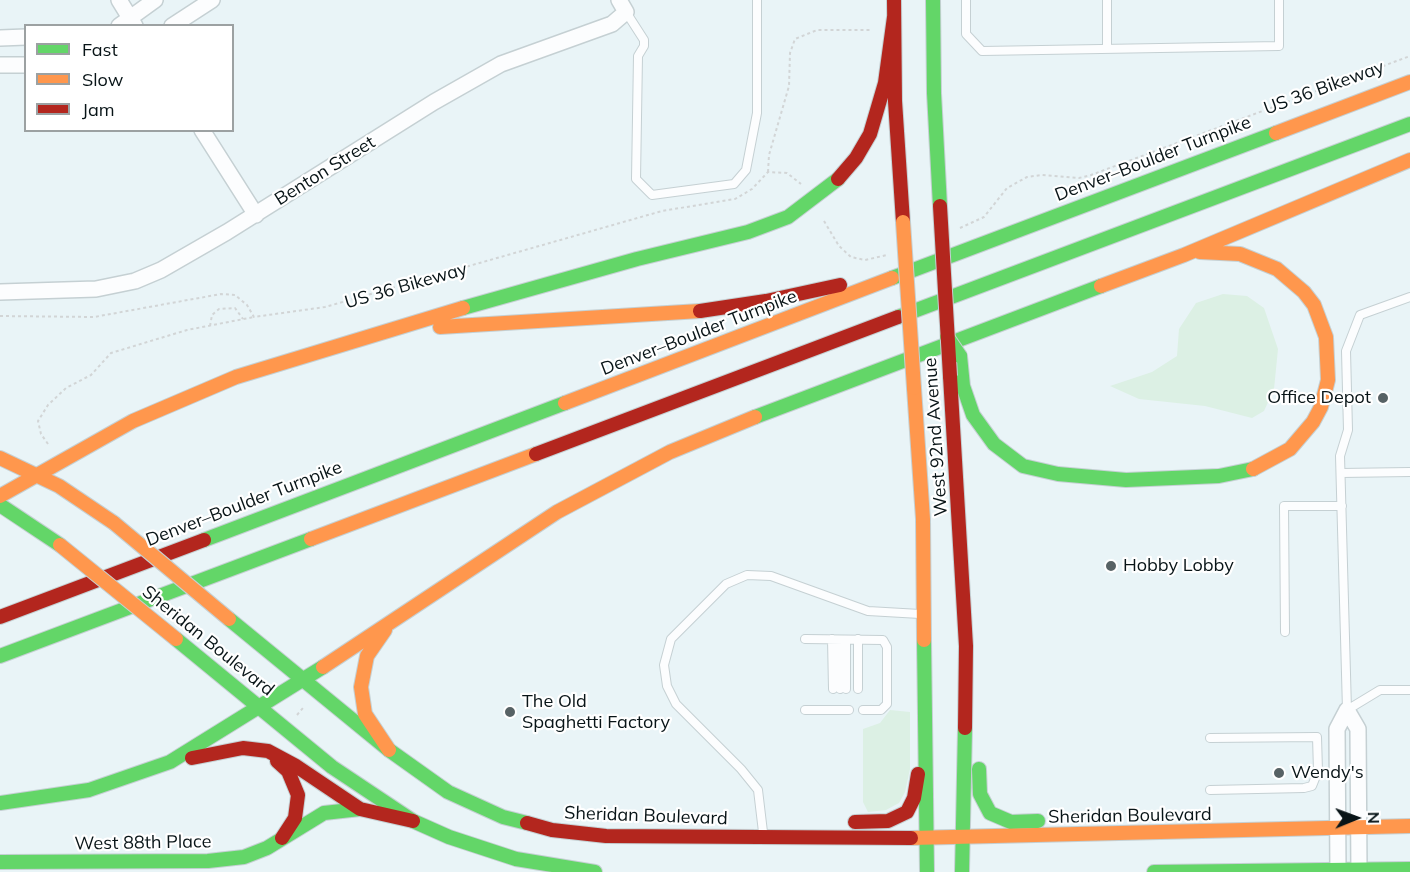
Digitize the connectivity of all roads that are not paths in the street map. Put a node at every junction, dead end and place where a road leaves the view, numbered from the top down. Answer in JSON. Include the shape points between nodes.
{"nodes":[{"id":1,"x":119,"y":0,"type":"edge"},
{"id":2,"x":155,"y":0,"type":"edge"},
{"id":3,"x":212,"y":0,"type":"edge"},
{"id":4,"x":757,"y":0,"type":"edge"},
{"id":5,"x":894,"y":0,"type":"edge"},
{"id":6,"x":933,"y":0,"type":"edge"},
{"id":7,"x":966,"y":0,"type":"edge"},
{"id":8,"x":1107,"y":0,"type":"edge"},
{"id":9,"x":1279,"y":0,"type":"edge"},
{"id":10,"x":623,"y":6,"type":"edge"},
{"id":11,"x":894,"y":17,"type":"junction"},
{"id":12,"x":128,"y":23,"type":"edge"},
{"id":13,"x":175,"y":24,"type":"edge"},
{"id":14,"x":24,"y":37,"type":"edge"},
{"id":15,"x":0,"y":38,"type":"edge"},
{"id":16,"x":1107,"y":49,"type":"junction"},
{"id":17,"x":0,"y":65,"type":"edge"},
{"id":18,"x":24,"y":65,"type":"edge"},
{"id":19,"x":1410,"y":82,"type":"edge"},
{"id":20,"x":1410,"y":124,"type":"edge"},
{"id":21,"x":203,"y":132,"type":"edge"},
{"id":22,"x":1410,"y":138,"type":"edge"},
{"id":23,"x":1410,"y":160,"type":"edge"},
{"id":24,"x":256,"y":215,"type":"junction"},
{"id":25,"x":999,"y":238,"type":"junction"},
{"id":26,"x":1184,"y":255,"type":"junction"},
{"id":27,"x":960,"y":269,"type":"dead end"},
{"id":28,"x":0,"y":292,"type":"edge"},
{"id":29,"x":894,"y":294,"type":"dead end"},
{"id":30,"x":1410,"y":297,"type":"edge"},
{"id":31,"x":947,"y":337,"type":"junction"},
{"id":32,"x":752,"y":347,"type":"dead end"},
{"id":33,"x":321,"y":350,"type":"junction"},
{"id":34,"x":0,"y":458,"type":"edge"},
{"id":35,"x":1410,"y":472,"type":"edge"},
{"id":36,"x":1341,"y":473,"type":"junction"},
{"id":37,"x":38,"y":474,"type":"junction"},
{"id":38,"x":0,"y":496,"type":"edge"},
{"id":39,"x":0,"y":505,"type":"edge"},
{"id":40,"x":1342,"y":506,"type":"junction"},
{"id":41,"x":924,"y":614,"type":"junction"},
{"id":42,"x":0,"y":617,"type":"edge"},
{"id":43,"x":391,"y":622,"type":"junction"},
{"id":44,"x":0,"y":630,"type":"edge"},
{"id":45,"x":1285,"y":632,"type":"dead end"},
{"id":46,"x":805,"y":639,"type":"dead end"},
{"id":47,"x":846,"y":640,"type":"junction"},
{"id":48,"x":966,"y":646,"type":"junction"},
{"id":49,"x":0,"y":656,"type":"edge"},
{"id":50,"x":0,"y":670,"type":"edge"},
{"id":51,"x":304,"y":680,"type":"junction"},
{"id":52,"x":846,"y":689,"type":"junction"},
{"id":53,"x":1410,"y":690,"type":"edge"},
{"id":54,"x":258,"y":706,"type":"junction"},
{"id":55,"x":805,"y":710,"type":"dead end"},
{"id":56,"x":842,"y":710,"type":"junction"},
{"id":57,"x":1347,"y":710,"type":"junction"},
{"id":58,"x":863,"y":711,"type":"dead end"},
{"id":59,"x":966,"y":720,"type":"junction"},
{"id":60,"x":1210,"y":738,"type":"dead end"},
{"id":61,"x":389,"y":750,"type":"junction"},
{"id":62,"x":268,"y":752,"type":"junction"},
{"id":63,"x":927,"y":756,"type":"junction"},
{"id":64,"x":170,"y":762,"type":"junction"},
{"id":65,"x":1210,"y":790,"type":"dead end"},
{"id":66,"x":0,"y":803,"type":"edge"},
{"id":67,"x":360,"y":809,"type":"junction"},
{"id":68,"x":413,"y":820,"type":"junction"},
{"id":69,"x":1410,"y":826,"type":"edge"},
{"id":70,"x":1359,"y":828,"type":"junction"},
{"id":71,"x":1338,"y":829,"type":"junction"},
{"id":72,"x":1110,"y":834,"type":"junction"},
{"id":73,"x":806,"y":836,"type":"junction"},
{"id":74,"x":763,"y":837,"type":"junction"},
{"id":75,"x":282,"y":838,"type":"junction"},
{"id":76,"x":928,"y":838,"type":"junction"},
{"id":77,"x":963,"y":838,"type":"junction"},
{"id":78,"x":0,"y":862,"type":"edge"},
{"id":79,"x":175,"y":866,"type":"edge"},
{"id":80,"x":58,"y":867,"type":"edge"},
{"id":81,"x":1410,"y":868,"type":"edge"},
{"id":82,"x":1261,"y":871,"type":"edge"},
{"id":83,"x":1338,"y":871,"type":"edge"},
{"id":84,"x":1359,"y":871,"type":"edge"},
{"id":85,"x":595,"y":872,"type":"edge"},
{"id":86,"x":927,"y":872,"type":"edge"},
{"id":87,"x":962,"y":872,"type":"edge"},
{"id":88,"x":1154,"y":872,"type":"edge"}],
"edges":[{"from":1,"to":12,"type":"street"},
{"from":2,"to":12,"type":"street"},
{"from":3,"to":13,"type":"street"},
{"from":4,"to":10,"type":"lane","via":[[757,113],[746,170],[734,184],[652,195],[636,179],[638,56],[644,40]]},
{"from":5,"to":11,"type":"main road","name":"West 92nd Avenue"},
{"from":6,"to":31,"type":"main road","name":"West 92nd Avenue","bridge":true},
{"from":7,"to":16,"type":"lane","via":[[966,34],[982,51]]},
{"from":8,"to":16,"type":"lane"},
{"from":9,"to":16,"type":"lane","via":[[1279,46]]},
{"from":10,"to":24,"type":"street","name":"Benton Street","via":[[612,24],[501,64]]},
{"from":11,"to":33,"type":"main road","via":[[885,82],[870,134],[835,183],[794,214],[748,232],[637,259]]},
{"from":11,"to":41,"type":"main road","name":"West 92nd Avenue","bridge":true,"via":[[923,519]]},
{"from":14,"to":15,"type":"street"},
{"from":17,"to":18,"type":"street"},
{"from":19,"to":25,"type":"main road","name":"Denver–Boulder Turnpike"},
{"from":20,"to":49,"type":"main road"},
{"from":21,"to":24,"type":"street"},
{"from":22,"to":50,"type":"main road"},
{"from":23,"to":26,"type":"main road"},
{"from":24,"to":28,"type":"street","name":"Benton Street","via":[[185,258],[135,281],[96,289]]},
{"from":25,"to":33,"type":"main road","via":[[852,281],[738,306],[626,318],[434,327]]},
{"from":25,"to":42,"type":"main road","name":"Denver–Boulder Turnpike"},
{"from":26,"to":31,"type":"main road","bridge":true,"via":[[1218,252],[1263,261],[1304,292],[1321,321],[1329,366],[1321,407],[1305,434],[1290,449],[1261,466],[1220,476],[1126,480],[1058,474],[1023,466],[994,444],[976,421],[967,405],[960,356]]},
{"from":26,"to":43,"type":"main road","via":[[765,412],[670,452],[557,512]]},
{"from":27,"to":29,"type":"main road"},
{"from":30,"to":36,"type":"lane","via":[[1360,315],[1346,351],[1348,430],[1340,456]]},
{"from":31,"to":48,"type":"main road","name":"West 92nd Avenue","bridge":true},
{"from":32,"to":44,"type":"main road"},
{"from":33,"to":37,"type":"main road","via":[[173,402]]},
{"from":34,"to":37,"type":"main road","name":"Sheridan Boulevard"},
{"from":35,"to":36,"type":"lane"},
{"from":36,"to":40,"type":"lane"},
{"from":37,"to":38,"type":"main road"},
{"from":37,"to":51,"type":"main road","name":"Sheridan Boulevard","bridge":true,"via":[[114,523]]},
{"from":39,"to":54,"type":"main road","name":"Sheridan Boulevard","bridge":true,"via":[[60,545]]},
{"from":40,"to":45,"type":"lane","via":[[1284,506]]},
{"from":40,"to":57,"type":"lane"},
{"from":41,"to":48,"type":"main road","via":[[956,628]]},
{"from":41,"to":63,"type":"main road","name":"West 92nd Avenue"},
{"from":41,"to":74,"type":"lane","via":[[868,611],[771,576],[747,575],[726,584],[671,639],[664,665],[675,704],[758,789]]},
{"from":43,"to":51,"type":"main road"},
{"from":43,"to":61,"type":"main road","via":[[368,656],[361,685],[365,714]]},
{"from":46,"to":47,"type":"lane"},
{"from":47,"to":52,"type":"lane"},
{"from":47,"to":52,"type":"lane"},
{"from":47,"to":52,"type":"lane"},
{"from":47,"to":58,"type":"lane","via":[[883,640],[887,647],[887,704],[881,710]]},
{"from":48,"to":59,"type":"main road","name":"West 92nd Avenue"},
{"from":51,"to":54,"type":"main road"},
{"from":51,"to":61,"type":"main road","name":"Sheridan Boulevard"},
{"from":53,"to":57,"type":"lane","via":[[1380,690]]},
{"from":54,"to":64,"type":"main road"},
{"from":54,"to":68,"type":"main road","name":"Sheridan Boulevard","via":[[349,780]]},
{"from":55,"to":56,"type":"lane"},
{"from":56,"to":56,"type":"lane","via":[[840,701]]},
{"from":57,"to":70,"type":"street","via":[[1358,729]]},
{"from":57,"to":71,"type":"street","via":[[1337,729]]},
{"from":59,"to":72,"type":"main road","via":[[979,733],[980,794],[994,816],[1011,822],[1073,820]]},
{"from":59,"to":77,"type":"main road","name":"West 92nd Avenue"},
{"from":60,"to":65,"type":"lane","via":[[1317,737],[1318,771],[1312,786],[1304,788]]},
{"from":61,"to":74,"type":"main road","name":"Sheridan Boulevard","via":[[458,797],[534,826],[606,836]]},
{"from":62,"to":64,"type":"main road","via":[[243,748]]},
{"from":62,"to":67,"type":"main road"},
{"from":62,"to":75,"type":"main road","via":[[288,771],[298,795],[295,818]]},
{"from":63,"to":73,"type":"main road","via":[[908,812],[888,821],[836,822]]},
{"from":63,"to":76,"type":"main road","name":"West 92nd Avenue"},
{"from":64,"to":66,"type":"main road","via":[[89,790]]},
{"from":67,"to":68,"type":"main road"},
{"from":67,"to":75,"type":"main road","name":"West 88th Place","via":[[324,813]]},
{"from":68,"to":85,"type":"main road","name":"Sheridan Boulevard","via":[[449,837],[516,859]]},
{"from":69,"to":70,"type":"main road","name":"Sheridan Boulevard"},
{"from":70,"to":71,"type":"main road","name":"Sheridan Boulevard"},
{"from":70,"to":84,"type":"street"},
{"from":71,"to":72,"type":"main road","name":"Sheridan Boulevard"},
{"from":71,"to":83,"type":"street"},
{"from":72,"to":77,"type":"main road","name":"Sheridan Boulevard"},
{"from":73,"to":74,"type":"main road","name":"Sheridan Boulevard"},
{"from":73,"to":76,"type":"main road","name":"Sheridan Boulevard"},
{"from":75,"to":79,"type":"main road","name":"West 88th Place","via":[[244,857]]},
{"from":76,"to":77,"type":"main road","name":"Sheridan Boulevard"},
{"from":76,"to":86,"type":"main road","name":"West 92nd Avenue"},
{"from":77,"to":87,"type":"main road","name":"West 92nd Avenue"},
{"from":78,"to":80,"type":"main road","name":"West 88th Place"},
{"from":79,"to":80,"type":"main road","name":"West 88th Place"},
{"from":81,"to":84,"type":"main road"},
{"from":82,"to":83,"type":"main road"},
{"from":82,"to":88,"type":"main road"},
{"from":83,"to":84,"type":"main road"}]}
